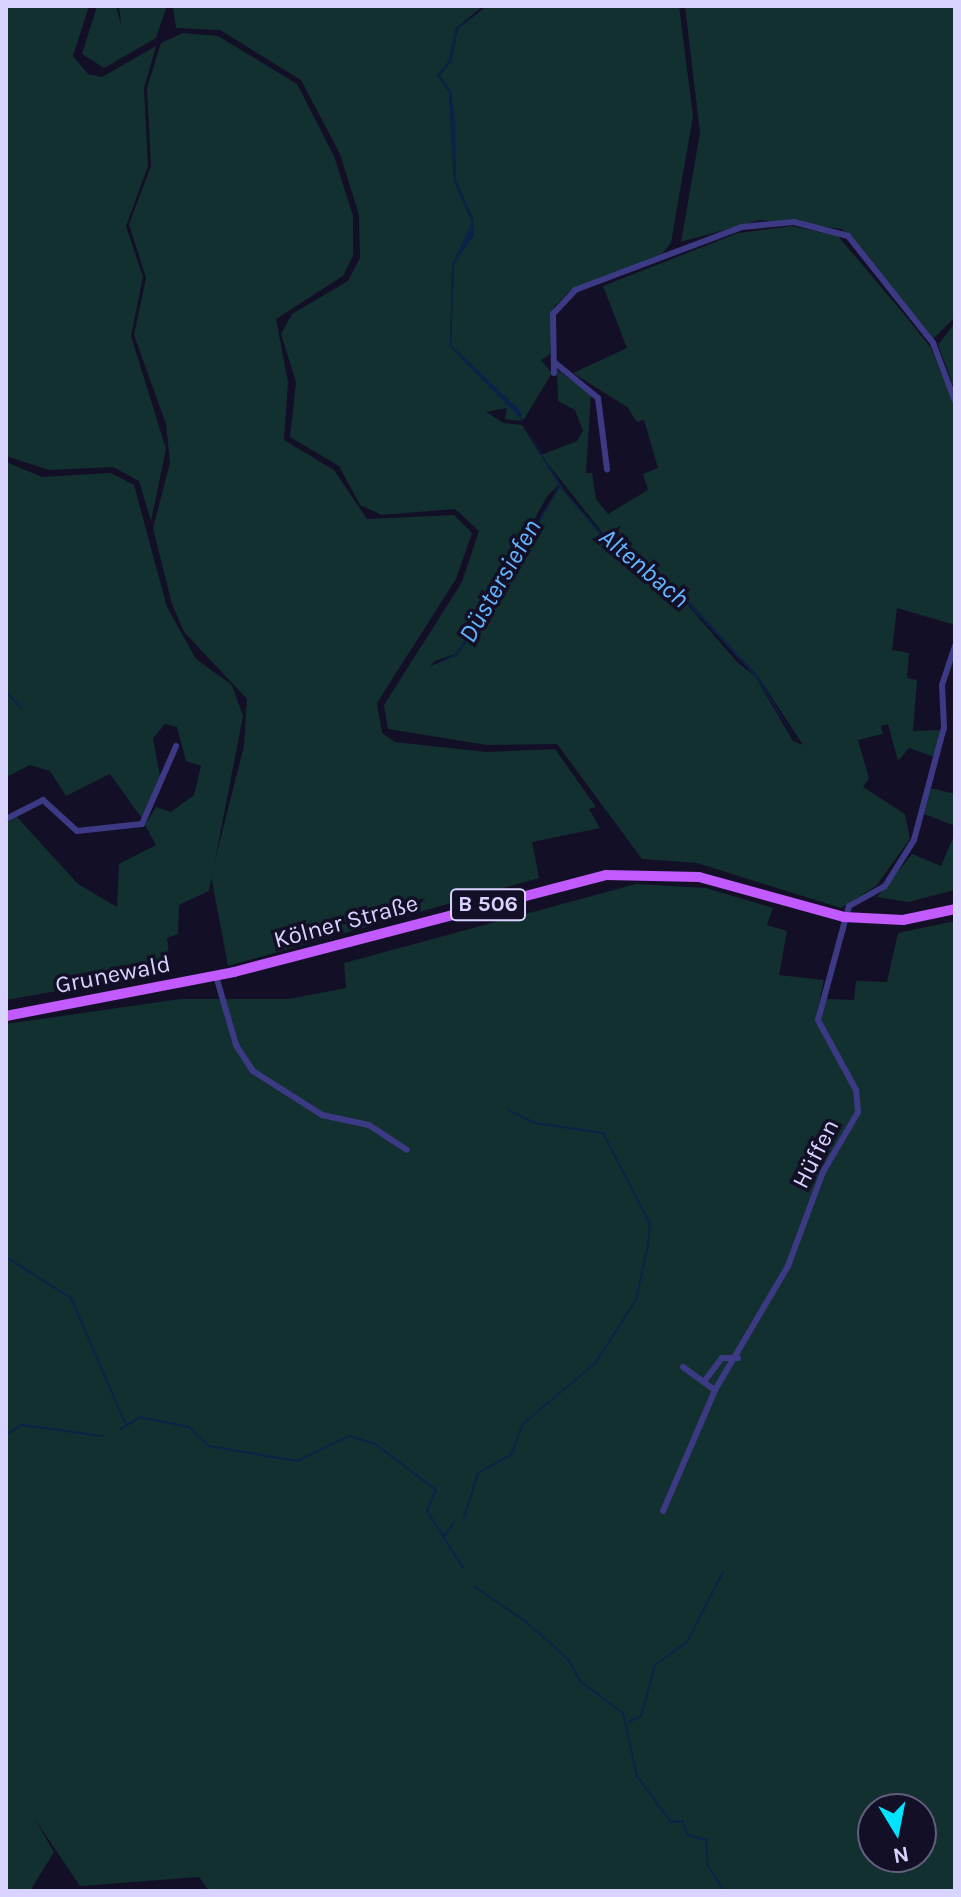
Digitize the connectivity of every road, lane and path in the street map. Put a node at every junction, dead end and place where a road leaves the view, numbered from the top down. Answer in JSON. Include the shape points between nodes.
{"nodes":[{"id":1,"x":553,"y":362,"type":"junction"},
{"id":2,"x":554,"y":373,"type":"dead end"},
{"id":3,"x":955,"y":401,"type":"edge"},
{"id":4,"x":607,"y":469,"type":"dead end"},
{"id":5,"x":955,"y":646,"type":"edge"},
{"id":6,"x":176,"y":746,"type":"dead end"},
{"id":7,"x":6,"y":819,"type":"edge"},
{"id":8,"x":869,"y":896,"type":"junction"},
{"id":9,"x":876,"y":905,"type":"dead end"},
{"id":10,"x":955,"y":909,"type":"edge"},
{"id":11,"x":844,"y":917,"type":"junction"},
{"id":12,"x":225,"y":974,"type":"junction"},
{"id":13,"x":7,"y":1016,"type":"edge"},
{"id":14,"x":407,"y":1150,"type":"dead end"},
{"id":15,"x":738,"y":1358,"type":"junction"},
{"id":16,"x":683,"y":1367,"type":"dead end"},
{"id":17,"x":706,"y":1379,"type":"junction"},
{"id":18,"x":715,"y":1390,"type":"junction"},
{"id":19,"x":663,"y":1511,"type":"dead end"}],
"edges":[{"from":1,"to":2,"type":"street"},
{"from":1,"to":3,"type":"street","via":[[553,314],[575,290],[742,227],[776,221],[848,236],[933,343]]},
{"from":1,"to":4,"type":"street","via":[[598,398]]},
{"from":5,"to":8,"type":"street","via":[[942,685],[944,727],[914,840],[893,877]]},
{"from":6,"to":7,"type":"street","via":[[142,824],[77,831],[43,800]]},
{"from":8,"to":9,"type":"street"},
{"from":8,"to":11,"type":"street"},
{"from":10,"to":11,"type":"main road","number":"B 506","via":[[903,920]]},
{"from":11,"to":12,"type":"main road","name":"Kölner Straße","number":"B 506","via":[[699,877],[606,875]]},
{"from":11,"to":15,"type":"street","name":"Hüffen","via":[[818,1030],[856,1090],[858,1112]]},
{"from":12,"to":13,"type":"main road","name":"Grunewald","number":"B 506"},
{"from":12,"to":14,"type":"street","via":[[236,1045],[253,1071],[322,1115],[369,1125]]},
{"from":15,"to":17,"type":"street","via":[[722,1358]]},
{"from":15,"to":18,"type":"street","name":"Hüffen"},
{"from":16,"to":17,"type":"street"},
{"from":17,"to":18,"type":"street"},
{"from":18,"to":19,"type":"street","name":"Hüffen"}]}
